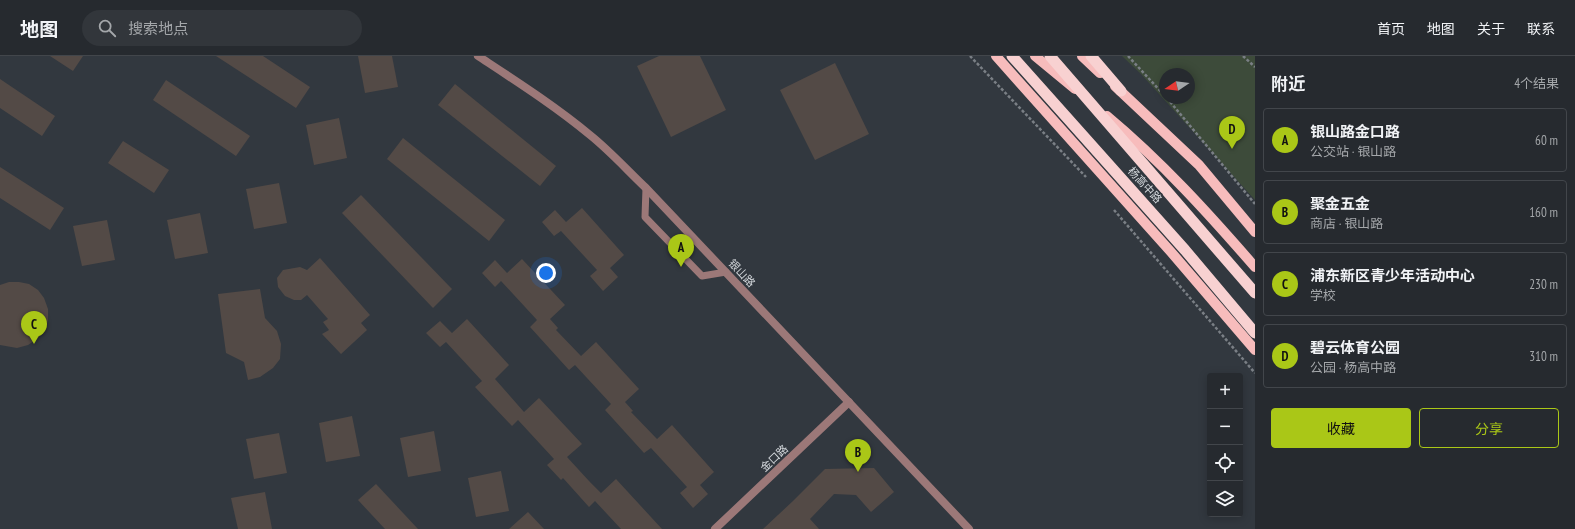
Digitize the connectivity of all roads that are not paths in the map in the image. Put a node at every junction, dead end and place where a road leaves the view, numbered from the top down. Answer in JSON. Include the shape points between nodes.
{"nodes":[{"id":1,"x":478,"y":56,"type":"edge"},
{"id":2,"x":996,"y":56,"type":"edge"},
{"id":3,"x":1012,"y":56,"type":"edge"},
{"id":4,"x":1035,"y":56,"type":"edge"},
{"id":5,"x":1050,"y":56,"type":"edge"},
{"id":6,"x":1082,"y":56,"type":"edge"},
{"id":7,"x":1091,"y":56,"type":"edge"},
{"id":8,"x":1121,"y":92,"type":"junction"},
{"id":9,"x":646,"y":188,"type":"junction"},
{"id":10,"x":1255,"y":232,"type":"edge"},
{"id":11,"x":1255,"y":267,"type":"edge"},
{"id":12,"x":726,"y":272,"type":"junction"},
{"id":13,"x":1255,"y":293,"type":"edge"},
{"id":14,"x":1255,"y":333,"type":"edge"},
{"id":15,"x":1255,"y":350,"type":"edge"},
{"id":16,"x":849,"y":402,"type":"junction"},
{"id":17,"x":715,"y":529,"type":"edge"},
{"id":18,"x":969,"y":529,"type":"edge"}],
"edges":[{"from":1,"to":9,"type":"street","name":"银山路","via":[[532,91],[591,136]]},
{"from":2,"to":15,"type":"main road"},
{"from":3,"to":14,"type":"highway","name":"杨高中路","via":[[1185,250]]},
{"from":4,"to":11,"type":"main road","name":"杨高中路","via":[[1123,130],[1203,208]]},
{"from":5,"to":13,"type":"highway","name":"杨高中路","bridge":true},
{"from":6,"to":8,"type":"main road"},
{"from":7,"to":8,"type":"highway"},
{"from":8,"to":10,"type":"main road","via":[[1199,165]]},
{"from":9,"to":12,"type":"street","name":"银山路"},
{"from":9,"to":12,"type":"lane","via":[[645,217],[702,276]]},
{"from":12,"to":16,"type":"street","name":"银山路"},
{"from":16,"to":17,"type":"street","name":"金口路"},
{"from":16,"to":18,"type":"street","name":"银山路"}]}
